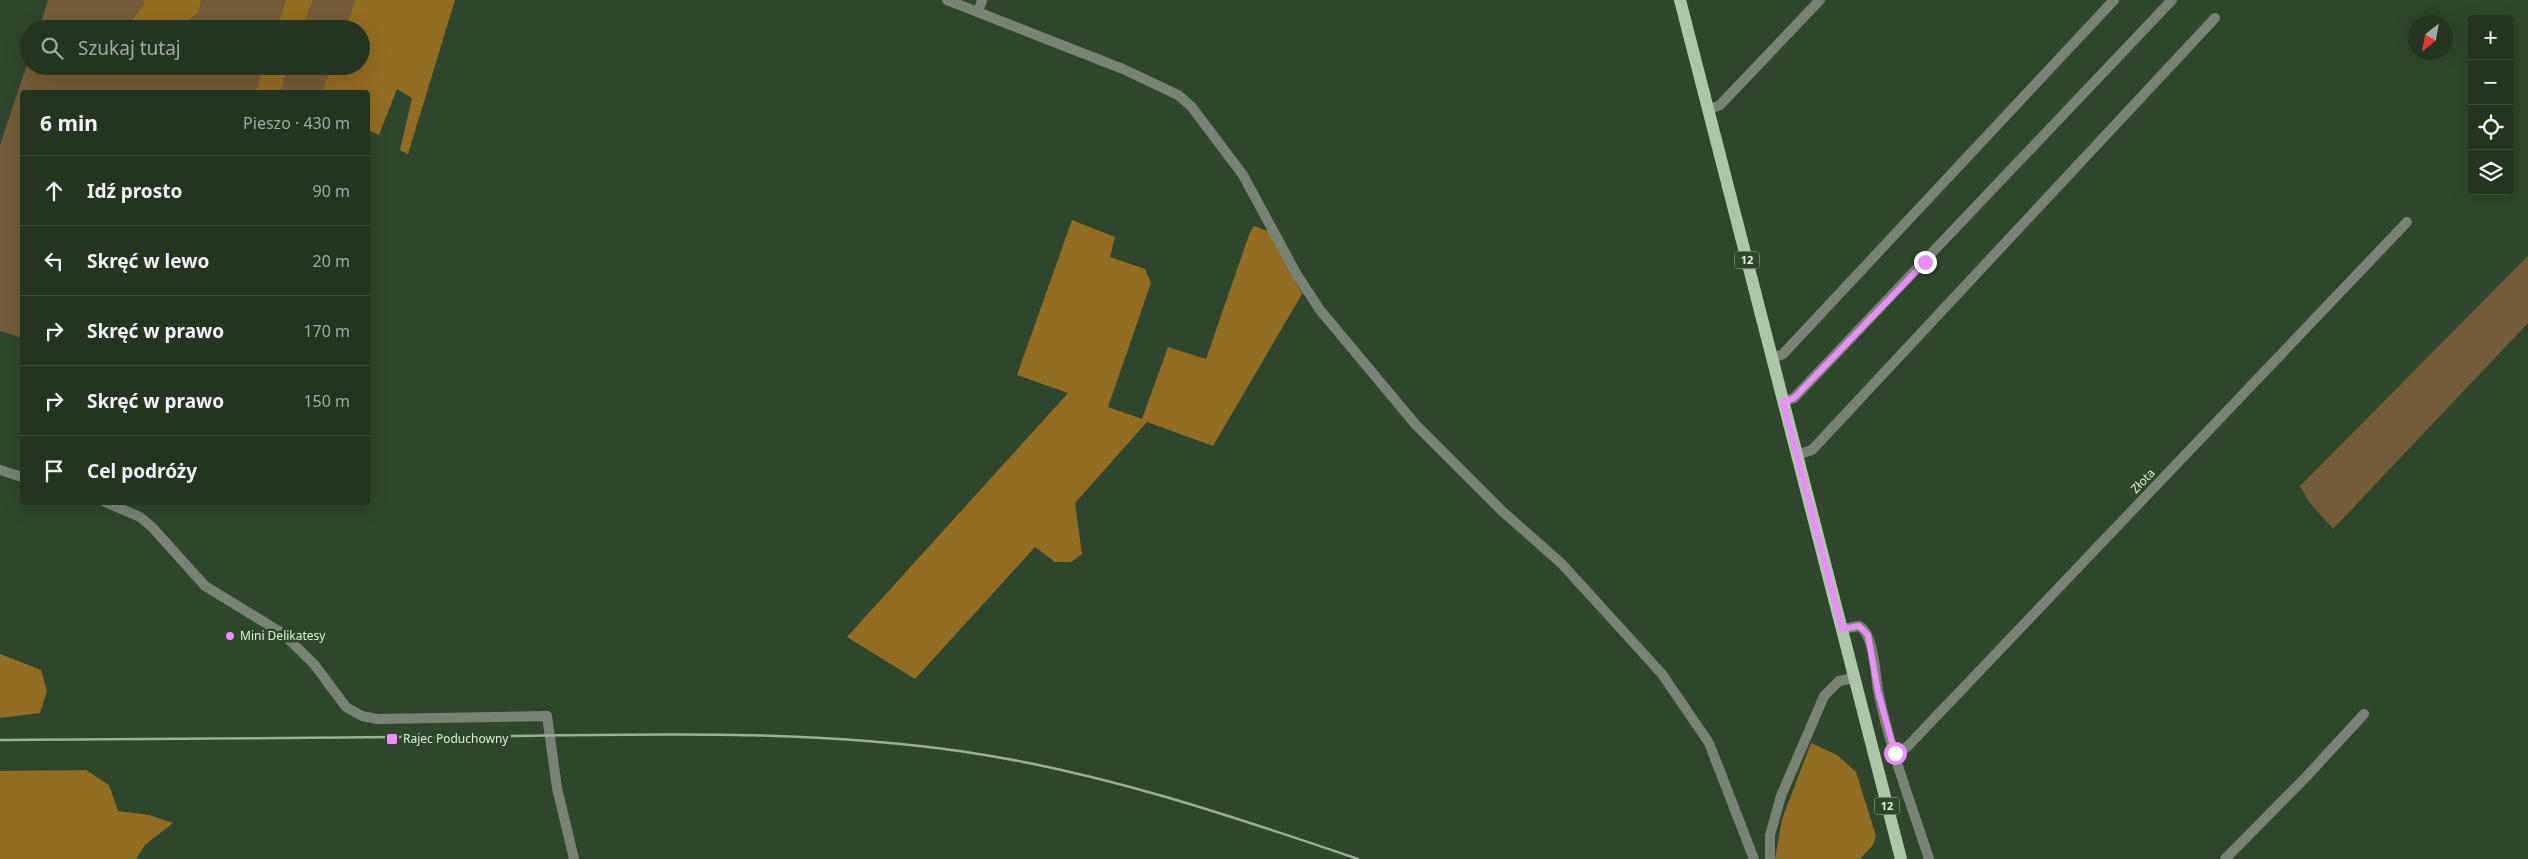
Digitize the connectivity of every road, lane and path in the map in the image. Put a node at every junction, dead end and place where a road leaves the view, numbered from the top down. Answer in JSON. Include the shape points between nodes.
{"nodes":[{"id":1,"x":947,"y":0,"type":"edge"},
{"id":2,"x":982,"y":0,"type":"edge"},
{"id":3,"x":1680,"y":0,"type":"edge"},
{"id":4,"x":1820,"y":0,"type":"edge"},
{"id":5,"x":2114,"y":0,"type":"edge"},
{"id":6,"x":2172,"y":0,"type":"edge"},
{"id":7,"x":978,"y":12,"type":"junction"},
{"id":8,"x":2215,"y":18,"type":"dead end"},
{"id":9,"x":1708,"y":110,"type":"junction"},
{"id":10,"x":2407,"y":222,"type":"dead end"},
{"id":11,"x":1772,"y":359,"type":"junction"},
{"id":12,"x":1783,"y":402,"type":"junction"},
{"id":13,"x":1797,"y":455,"type":"junction"},
{"id":14,"x":0,"y":470,"type":"edge"},
{"id":15,"x":20,"y":476,"type":"edge"},
{"id":16,"x":112,"y":505,"type":"edge"},
{"id":17,"x":1842,"y":629,"type":"junction"},
{"id":18,"x":1854,"y":678,"type":"junction"},
{"id":19,"x":2364,"y":714,"type":"dead end"},
{"id":20,"x":1895,"y":753,"type":"junction"},
{"id":21,"x":574,"y":859,"type":"edge"},
{"id":22,"x":1754,"y":859,"type":"edge"},
{"id":23,"x":1770,"y":859,"type":"edge"},
{"id":24,"x":1901,"y":859,"type":"edge"},
{"id":25,"x":1929,"y":859,"type":"edge"},
{"id":26,"x":2225,"y":859,"type":"edge"}],
"edges":[{"from":1,"to":7,"type":"street"},
{"from":2,"to":7,"type":"street"},
{"from":3,"to":9,"type":"main road","number":"12"},
{"from":4,"to":9,"type":"street","via":[[1720,105]]},
{"from":5,"to":11,"type":"street","via":[[1783,354]]},
{"from":6,"to":12,"type":"street","via":[[1794,398]]},
{"from":7,"to":22,"type":"street","via":[[1123,69],[1178,95],[1191,106],[1243,175],[1297,275],[1332,324],[1416,425],[1502,511],[1562,564],[1662,674],[1709,743]]},
{"from":8,"to":13,"type":"street","via":[[1812,450]]},
{"from":9,"to":11,"type":"main road","number":"12"},
{"from":10,"to":20,"type":"street","name":"Złota","via":[[1914,740]]},
{"from":11,"to":12,"type":"main road","number":"12"},
{"from":12,"to":13,"type":"main road","number":"12"},
{"from":13,"to":17,"type":"main road","number":"12"},
{"from":14,"to":15,"type":"street"},
{"from":16,"to":21,"type":"street","via":[[140,517],[152,527],[205,586],[282,633],[314,664],[340,702],[352,712],[378,719],[547,716],[557,788]]},
{"from":17,"to":18,"type":"main road","number":"12"},
{"from":17,"to":20,"type":"street","via":[[1859,626],[1868,635],[1878,692]]},
{"from":18,"to":23,"type":"street","via":[[1839,681],[1824,696],[1780,796],[1770,835]]},
{"from":18,"to":24,"type":"main road","number":"12"},
{"from":19,"to":26,"type":"street"},
{"from":20,"to":25,"type":"street"}]}
